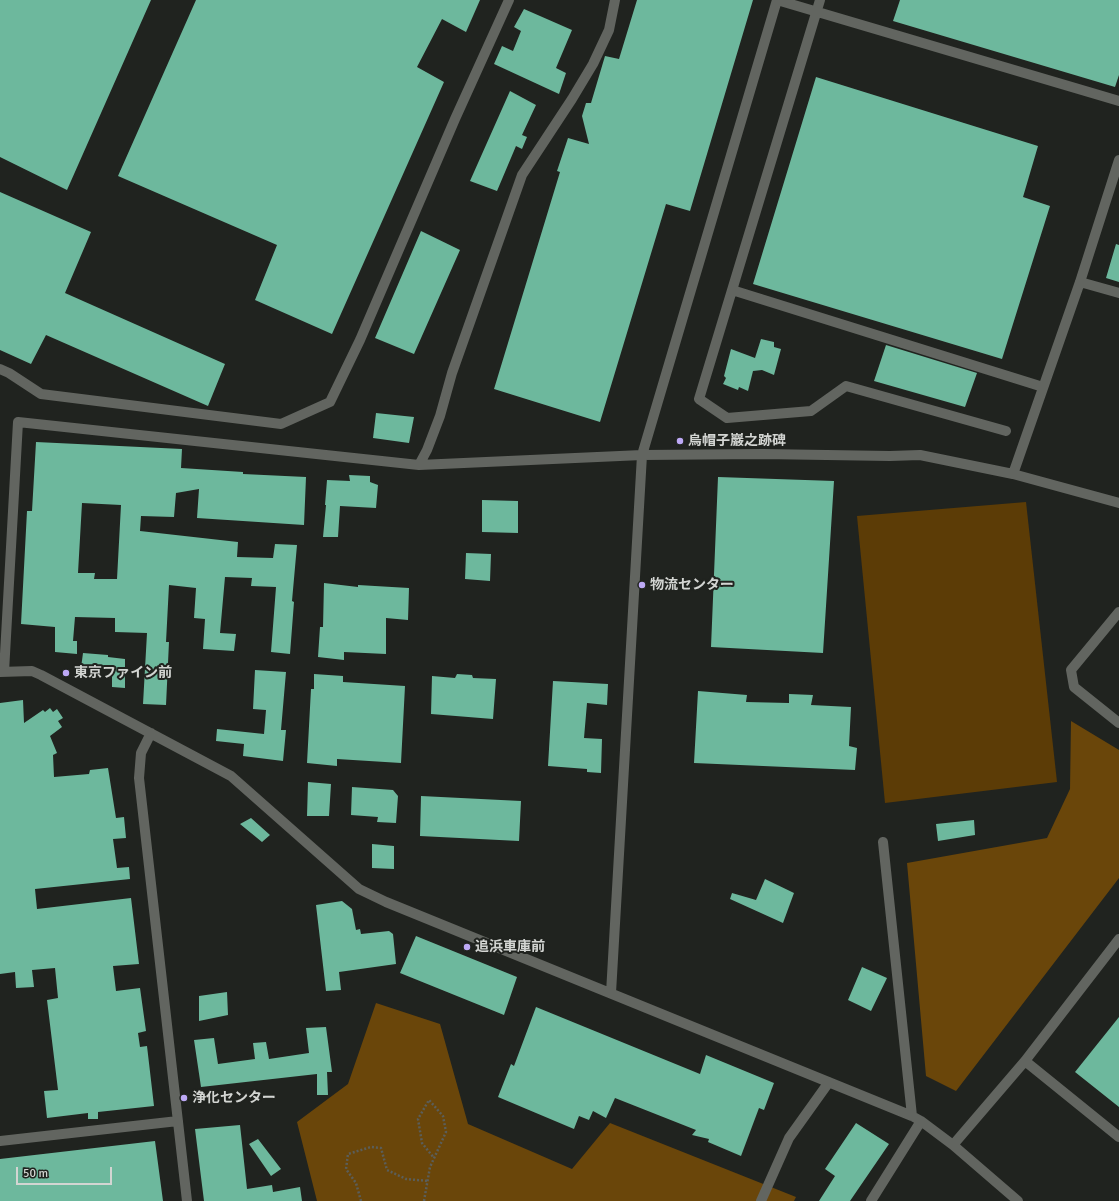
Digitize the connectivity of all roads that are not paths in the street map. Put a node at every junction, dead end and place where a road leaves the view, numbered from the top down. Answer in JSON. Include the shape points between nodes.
{"nodes":[{"id":1,"x":509,"y":0,"type":"edge"},
{"id":2,"x":615,"y":0,"type":"edge"},
{"id":3,"x":777,"y":0,"type":"edge"},
{"id":4,"x":820,"y":0,"type":"edge"},
{"id":5,"x":816,"y":12,"type":"junction"},
{"id":6,"x":1119,"y":101,"type":"edge"},
{"id":7,"x":1119,"y":160,"type":"edge"},
{"id":8,"x":1080,"y":282,"type":"junction"},
{"id":9,"x":732,"y":290,"type":"junction"},
{"id":10,"x":1119,"y":293,"type":"edge"},
{"id":11,"x":0,"y":369,"type":"edge"},
{"id":12,"x":1043,"y":387,"type":"junction"},
{"id":13,"x":1006,"y":431,"type":"dead end"},
{"id":14,"x":642,"y":455,"type":"junction"},
{"id":15,"x":419,"y":465,"type":"junction"},
{"id":16,"x":1013,"y":474,"type":"junction"},
{"id":17,"x":1119,"y":503,"type":"edge"},
{"id":18,"x":1119,"y":612,"type":"edge"},
{"id":19,"x":2,"y":672,"type":"edge"},
{"id":20,"x":1119,"y":723,"type":"edge"},
{"id":21,"x":151,"y":733,"type":"junction"},
{"id":22,"x":883,"y":842,"type":"dead end"},
{"id":23,"x":1119,"y":939,"type":"edge"},
{"id":24,"x":611,"y":993,"type":"junction"},
{"id":25,"x":1025,"y":1061,"type":"junction"},
{"id":26,"x":829,"y":1082,"type":"junction"},
{"id":27,"x":916,"y":1119,"type":"junction"},
{"id":28,"x":178,"y":1121,"type":"junction"},
{"id":29,"x":1119,"y":1137,"type":"edge"},
{"id":30,"x":0,"y":1141,"type":"edge"},
{"id":31,"x":953,"y":1145,"type":"junction"},
{"id":32,"x":1016,"y":1200,"type":"edge"},
{"id":33,"x":187,"y":1201,"type":"edge"},
{"id":34,"x":761,"y":1201,"type":"edge"},
{"id":35,"x":871,"y":1201,"type":"edge"}],
"edges":[{"from":1,"to":11,"type":"street","via":[[360,340],[330,402],[281,424],[41,394]]},
{"from":2,"to":15,"type":"street","via":[[609,30],[593,64],[522,175],[452,373],[440,416]]},
{"from":3,"to":5,"type":"street"},
{"from":3,"to":14,"type":"street"},
{"from":4,"to":5,"type":"street"},
{"from":5,"to":6,"type":"street"},
{"from":5,"to":9,"type":"street"},
{"from":7,"to":8,"type":"street"},
{"from":8,"to":10,"type":"street"},
{"from":8,"to":12,"type":"street"},
{"from":9,"to":12,"type":"street"},
{"from":9,"to":13,"type":"street","via":[[699,399],[727,418],[811,411],[846,386]]},
{"from":12,"to":16,"type":"street"},
{"from":14,"to":15,"type":"street"},
{"from":14,"to":16,"type":"street","via":[[920,455]]},
{"from":14,"to":24,"type":"street"},
{"from":15,"to":19,"type":"street","via":[[18,422]]},
{"from":16,"to":17,"type":"street"},
{"from":18,"to":20,"type":"street","via":[[1072,670],[1074,688]]},
{"from":19,"to":21,"type":"street","via":[[32,671]]},
{"from":21,"to":24,"type":"street","via":[[231,776],[359,889]]},
{"from":21,"to":28,"type":"street","via":[[141,753],[138,778]]},
{"from":22,"to":27,"type":"street"},
{"from":23,"to":25,"type":"street"},
{"from":24,"to":26,"type":"street"},
{"from":25,"to":29,"type":"street"},
{"from":25,"to":31,"type":"street"},
{"from":26,"to":27,"type":"street"},
{"from":26,"to":34,"type":"street","via":[[789,1138]]},
{"from":27,"to":31,"type":"street"},
{"from":27,"to":35,"type":"street"},
{"from":28,"to":30,"type":"street"},
{"from":28,"to":33,"type":"street"},
{"from":31,"to":32,"type":"street"}]}
